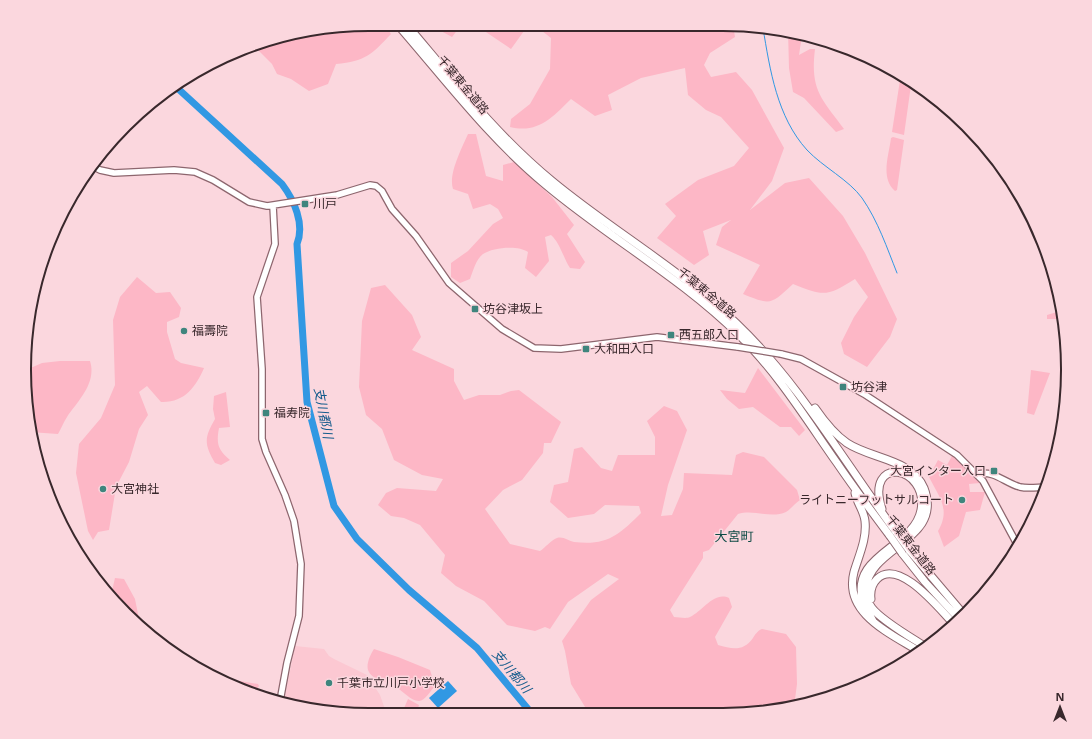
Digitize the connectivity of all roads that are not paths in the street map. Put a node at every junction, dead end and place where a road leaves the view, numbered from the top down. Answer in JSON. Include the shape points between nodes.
{"nodes":[{"id":1,"x":403,"y":31,"type":"edge"},
{"id":2,"x":412,"y":31,"type":"edge"},
{"id":3,"x":97,"y":169,"type":"edge"},
{"id":4,"x":274,"y":206,"type":"junction"},
{"id":5,"x":831,"y":433,"type":"junction"},
{"id":6,"x":978,"y":474,"type":"junction"},
{"id":7,"x":854,"y":487,"type":"junction"},
{"id":8,"x":1040,"y":487,"type":"edge"},
{"id":9,"x":882,"y":514,"type":"junction"},
{"id":10,"x":893,"y":534,"type":"junction"},
{"id":11,"x":1015,"y":541,"type":"edge"},
{"id":12,"x":906,"y":551,"type":"junction"},
{"id":13,"x":960,"y":611,"type":"edge"},
{"id":14,"x":877,"y":612,"type":"junction"},
{"id":15,"x":955,"y":615,"type":"edge"},
{"id":16,"x":950,"y":620,"type":"edge"},
{"id":17,"x":873,"y":621,"type":"junction"},
{"id":18,"x":921,"y":644,"type":"edge"},
{"id":19,"x":915,"y":648,"type":"edge"},
{"id":20,"x":281,"y":696,"type":"edge"}],
"edges":[{"from":1,"to":7,"type":"highway","name":"千葉東金道路","via":[[499,143],[531,173],[674,279],[740,336],[775,375]]},
{"from":2,"to":5,"type":"highway","name":"千葉東金道路","via":[[477,109],[525,158],[688,282],[770,356]]},
{"from":3,"to":4,"type":"street","via":[[114,173],[174,170],[195,172],[249,202]]},
{"from":4,"to":6,"type":"street","bridge":true,"via":[[345,193],[370,185],[378,187],[449,283],[502,329],[534,348],[561,350],[657,337],[794,356],[894,412],[957,455]]},
{"from":4,"to":20,"type":"street","via":[[275,244],[257,297],[262,369],[262,439],[294,521],[301,564],[299,616]]},
{"from":5,"to":9,"type":"highway","name":"千葉東金道路","via":[[840,454]]},
{"from":5,"to":14,"type":"highway","via":[[913,472],[926,494],[927,511],[918,529],[881,561],[868,580],[868,601]]},
{"from":6,"to":8,"type":"street","via":[[995,475],[1021,487]]},
{"from":6,"to":11,"type":"street"},
{"from":7,"to":10,"type":"highway","name":"千葉東金道路"},
{"from":7,"to":17,"type":"highway","via":[[864,515],[865,530],[854,573],[853,593],[862,612]]},
{"from":9,"to":10,"type":"highway","name":"千葉東金道路"},
{"from":9,"to":17,"type":"highway","via":[[878,485],[882,477],[890,472],[898,472],[911,477],[921,496],[919,518],[907,533],[875,560],[863,581],[864,603]]},
{"from":10,"to":12,"type":"highway","name":"千葉東金道路","bridge":true},
{"from":12,"to":13,"type":"highway","name":"千葉東金道路"},
{"from":12,"to":15,"type":"highway","name":"千葉東金道路","via":[[925,582]]},
{"from":14,"to":16,"type":"highway","via":[[871,596],[872,587],[880,576],[896,574],[908,579]]},
{"from":14,"to":18,"type":"highway"},
{"from":17,"to":19,"type":"highway"}]}
